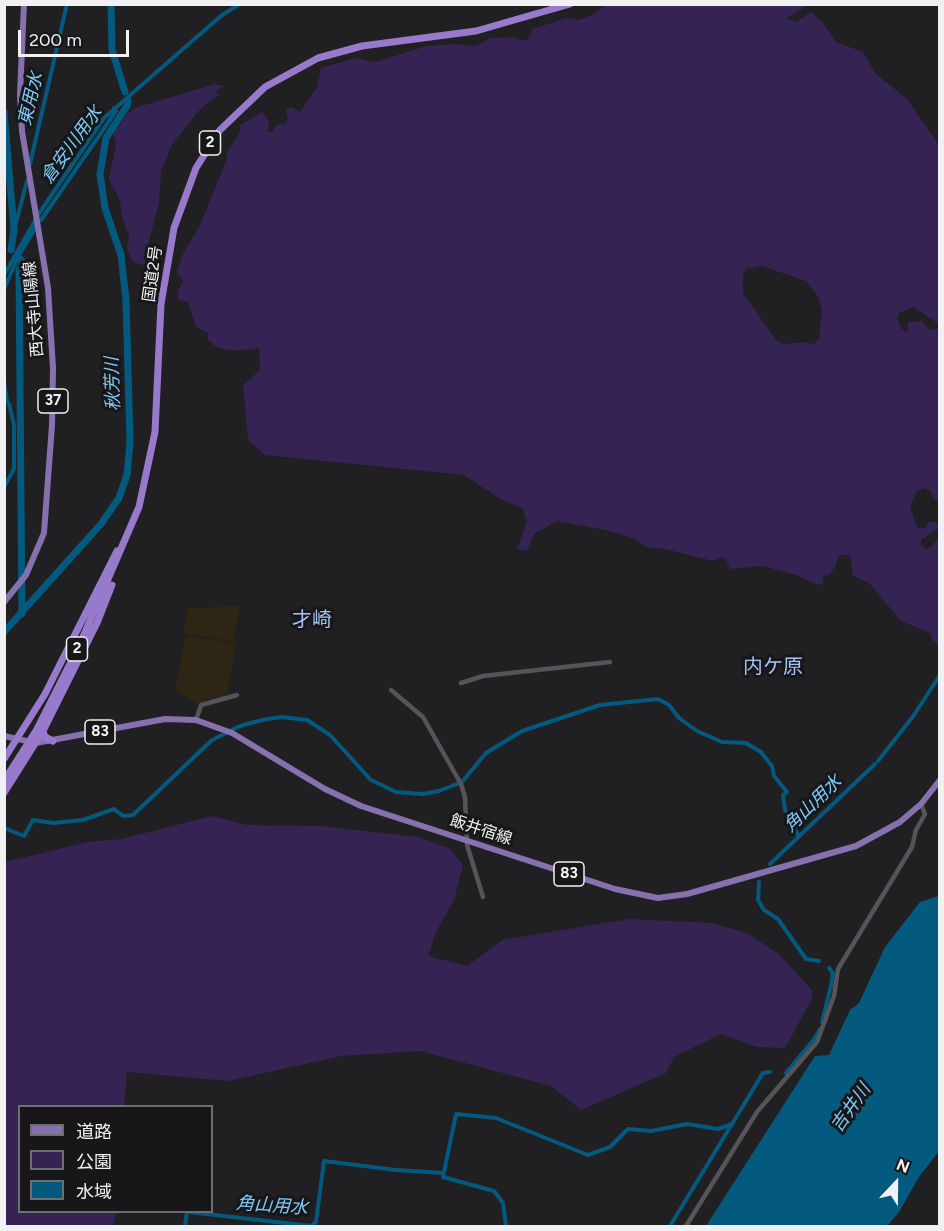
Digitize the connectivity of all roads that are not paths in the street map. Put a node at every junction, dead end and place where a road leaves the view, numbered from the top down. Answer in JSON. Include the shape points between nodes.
{"nodes":[{"id":1,"x":24,"y":4,"type":"edge"},
{"id":2,"x":560,"y":4,"type":"edge"},
{"id":3,"x":570,"y":4,"type":"edge"},
{"id":4,"x":537,"y":16,"type":"junction"},
{"id":5,"x":126,"y":538,"type":"junction"},
{"id":6,"x":4,"y":602,"type":"edge"},
{"id":7,"x":610,"y":662,"type":"dead end"},
{"id":8,"x":461,"y":683,"type":"dead end"},
{"id":9,"x":391,"y":690,"type":"dead end"},
{"id":10,"x":237,"y":695,"type":"dead end"},
{"id":11,"x":196,"y":720,"type":"junction"},
{"id":12,"x":43,"y":730,"type":"junction"},
{"id":13,"x":4,"y":736,"type":"edge"},
{"id":14,"x":18,"y":741,"type":"junction"},
{"id":15,"x":53,"y":741,"type":"junction"},
{"id":16,"x":36,"y":743,"type":"junction"},
{"id":17,"x":4,"y":759,"type":"edge"},
{"id":18,"x":939,"y":780,"type":"edge"},
{"id":19,"x":4,"y":781,"type":"edge"},
{"id":20,"x":4,"y":793,"type":"edge"},
{"id":21,"x":921,"y":804,"type":"junction"},
{"id":22,"x":466,"y":839,"type":"junction"},
{"id":23,"x":483,"y":897,"type":"dead end"},
{"id":24,"x":687,"y":1227,"type":"edge"}],
"edges":[{"from":1,"to":6,"type":"main road","name":"西大寺山陽線","number":"37","via":[[22,131],[51,329],[52,425],[48,513],[37,554]]},
{"from":2,"to":4,"type":"highway"},
{"from":3,"to":4,"type":"highway","name":"国道2号","number":"2"},
{"from":4,"to":5,"type":"highway","name":"国道2号","number":"2","via":[[476,31],[362,46],[318,58],[265,87],[220,130],[192,176],[172,237],[161,304],[155,432],[143,495]]},
{"from":5,"to":12,"type":"highway","via":[[108,596]]},
{"from":5,"to":14,"type":"highway"},
{"from":5,"to":19,"type":"highway","name":"国道2号","number":"2","via":[[80,644],[23,754]]},
{"from":7,"to":8,"type":"street","via":[[483,676]]},
{"from":9,"to":22,"type":"street","via":[[423,717],[456,774],[465,797]]},
{"from":10,"to":11,"type":"street","via":[[201,705]]},
{"from":11,"to":15,"type":"main road","name":"飯井宿線","number":"83","via":[[165,719]]},
{"from":11,"to":22,"type":"main road","name":"飯井宿線","number":"83","via":[[232,734],[342,798]]},
{"from":12,"to":15,"type":"highway","via":[[45,737]]},
{"from":12,"to":16,"type":"highway"},
{"from":13,"to":14,"type":"main road","name":"飯井宿線","number":"83"},
{"from":14,"to":16,"type":"main road","name":"飯井宿線","number":"83"},
{"from":14,"to":17,"type":"highway"},
{"from":15,"to":16,"type":"main road","name":"飯井宿線","number":"83"},
{"from":16,"to":20,"type":"highway"},
{"from":18,"to":21,"type":"main road","name":"飯井宿線","number":"83"},
{"from":21,"to":22,"type":"main road","name":"飯井宿線","number":"83","via":[[888,830],[856,846],[674,897],[629,894]]},
{"from":21,"to":24,"type":"street","via":[[925,814],[912,847],[838,969],[834,996],[817,1042],[757,1112]]},
{"from":22,"to":23,"type":"street"}]}
